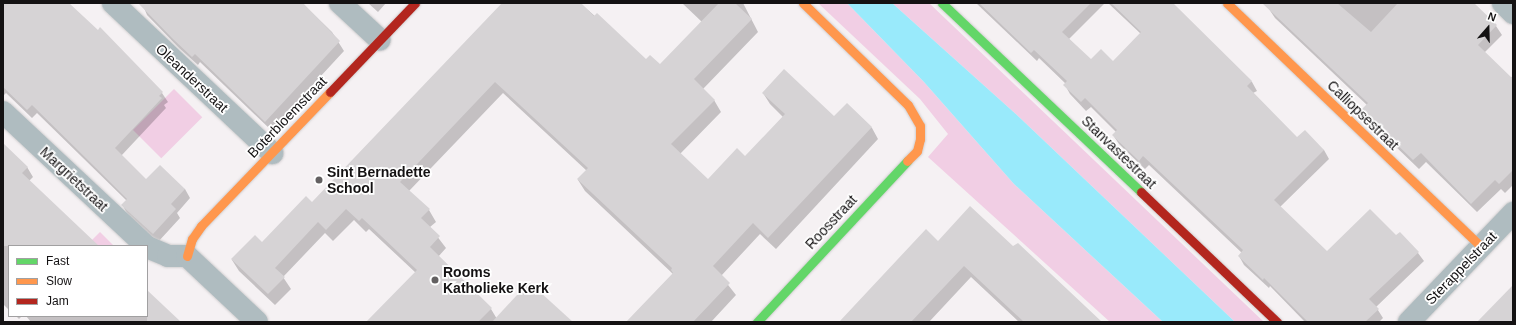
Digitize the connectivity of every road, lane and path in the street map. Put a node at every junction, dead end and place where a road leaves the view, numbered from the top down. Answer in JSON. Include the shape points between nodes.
{"nodes":[{"id":1,"x":113,"y":3,"type":"edge"},
{"id":2,"x":340,"y":3,"type":"edge"},
{"id":3,"x":415,"y":3,"type":"edge"},
{"id":4,"x":803,"y":3,"type":"edge"},
{"id":5,"x":942,"y":3,"type":"edge"},
{"id":6,"x":1227,"y":3,"type":"edge"},
{"id":7,"x":1503,"y":3,"type":"edge"},
{"id":8,"x":1513,"y":13,"type":"edge"},
{"id":9,"x":380,"y":40,"type":"junction"},
{"id":10,"x":3,"y":112,"type":"edge"},
{"id":11,"x":272,"y":154,"type":"junction"},
{"id":12,"x":1513,"y":213,"type":"edge"},
{"id":13,"x":144,"y":245,"type":"edge"},
{"id":14,"x":1480,"y":246,"type":"junction"},
{"id":15,"x":148,"y":248,"type":"edge"},
{"id":16,"x":187,"y":256,"type":"junction"},
{"id":17,"x":257,"y":322,"type":"edge"},
{"id":18,"x":757,"y":322,"type":"edge"},
{"id":19,"x":1277,"y":322,"type":"edge"},
{"id":20,"x":1409,"y":322,"type":"edge"}],
"edges":[{"from":1,"to":11,"type":"street","name":"Oleanderstraat"},
{"from":2,"to":9,"type":"street"},
{"from":3,"to":9,"type":"street","name":"Boterbloemstraat"},
{"from":4,"to":18,"type":"street","name":"Roosstraat","via":[[908,105],[920,126],[920,139],[917,151]]},
{"from":5,"to":19,"type":"street","name":"Stanvastestraat"},
{"from":6,"to":14,"type":"street","name":"Calliopsestraat"},
{"from":7,"to":8,"type":"street"},
{"from":9,"to":11,"type":"street","name":"Boterbloemstraat"},
{"from":10,"to":13,"type":"street","name":"Margrietstraat"},
{"from":11,"to":16,"type":"street","name":"Boterbloemstraat","via":[[201,226],[192,240]]},
{"from":12,"to":14,"type":"street","name":"Sterappelstraat"},
{"from":14,"to":20,"type":"street","name":"Sterappelstraat"},
{"from":15,"to":16,"type":"street","name":"Margrietstraat","via":[[168,256]]},
{"from":16,"to":17,"type":"street"}]}
